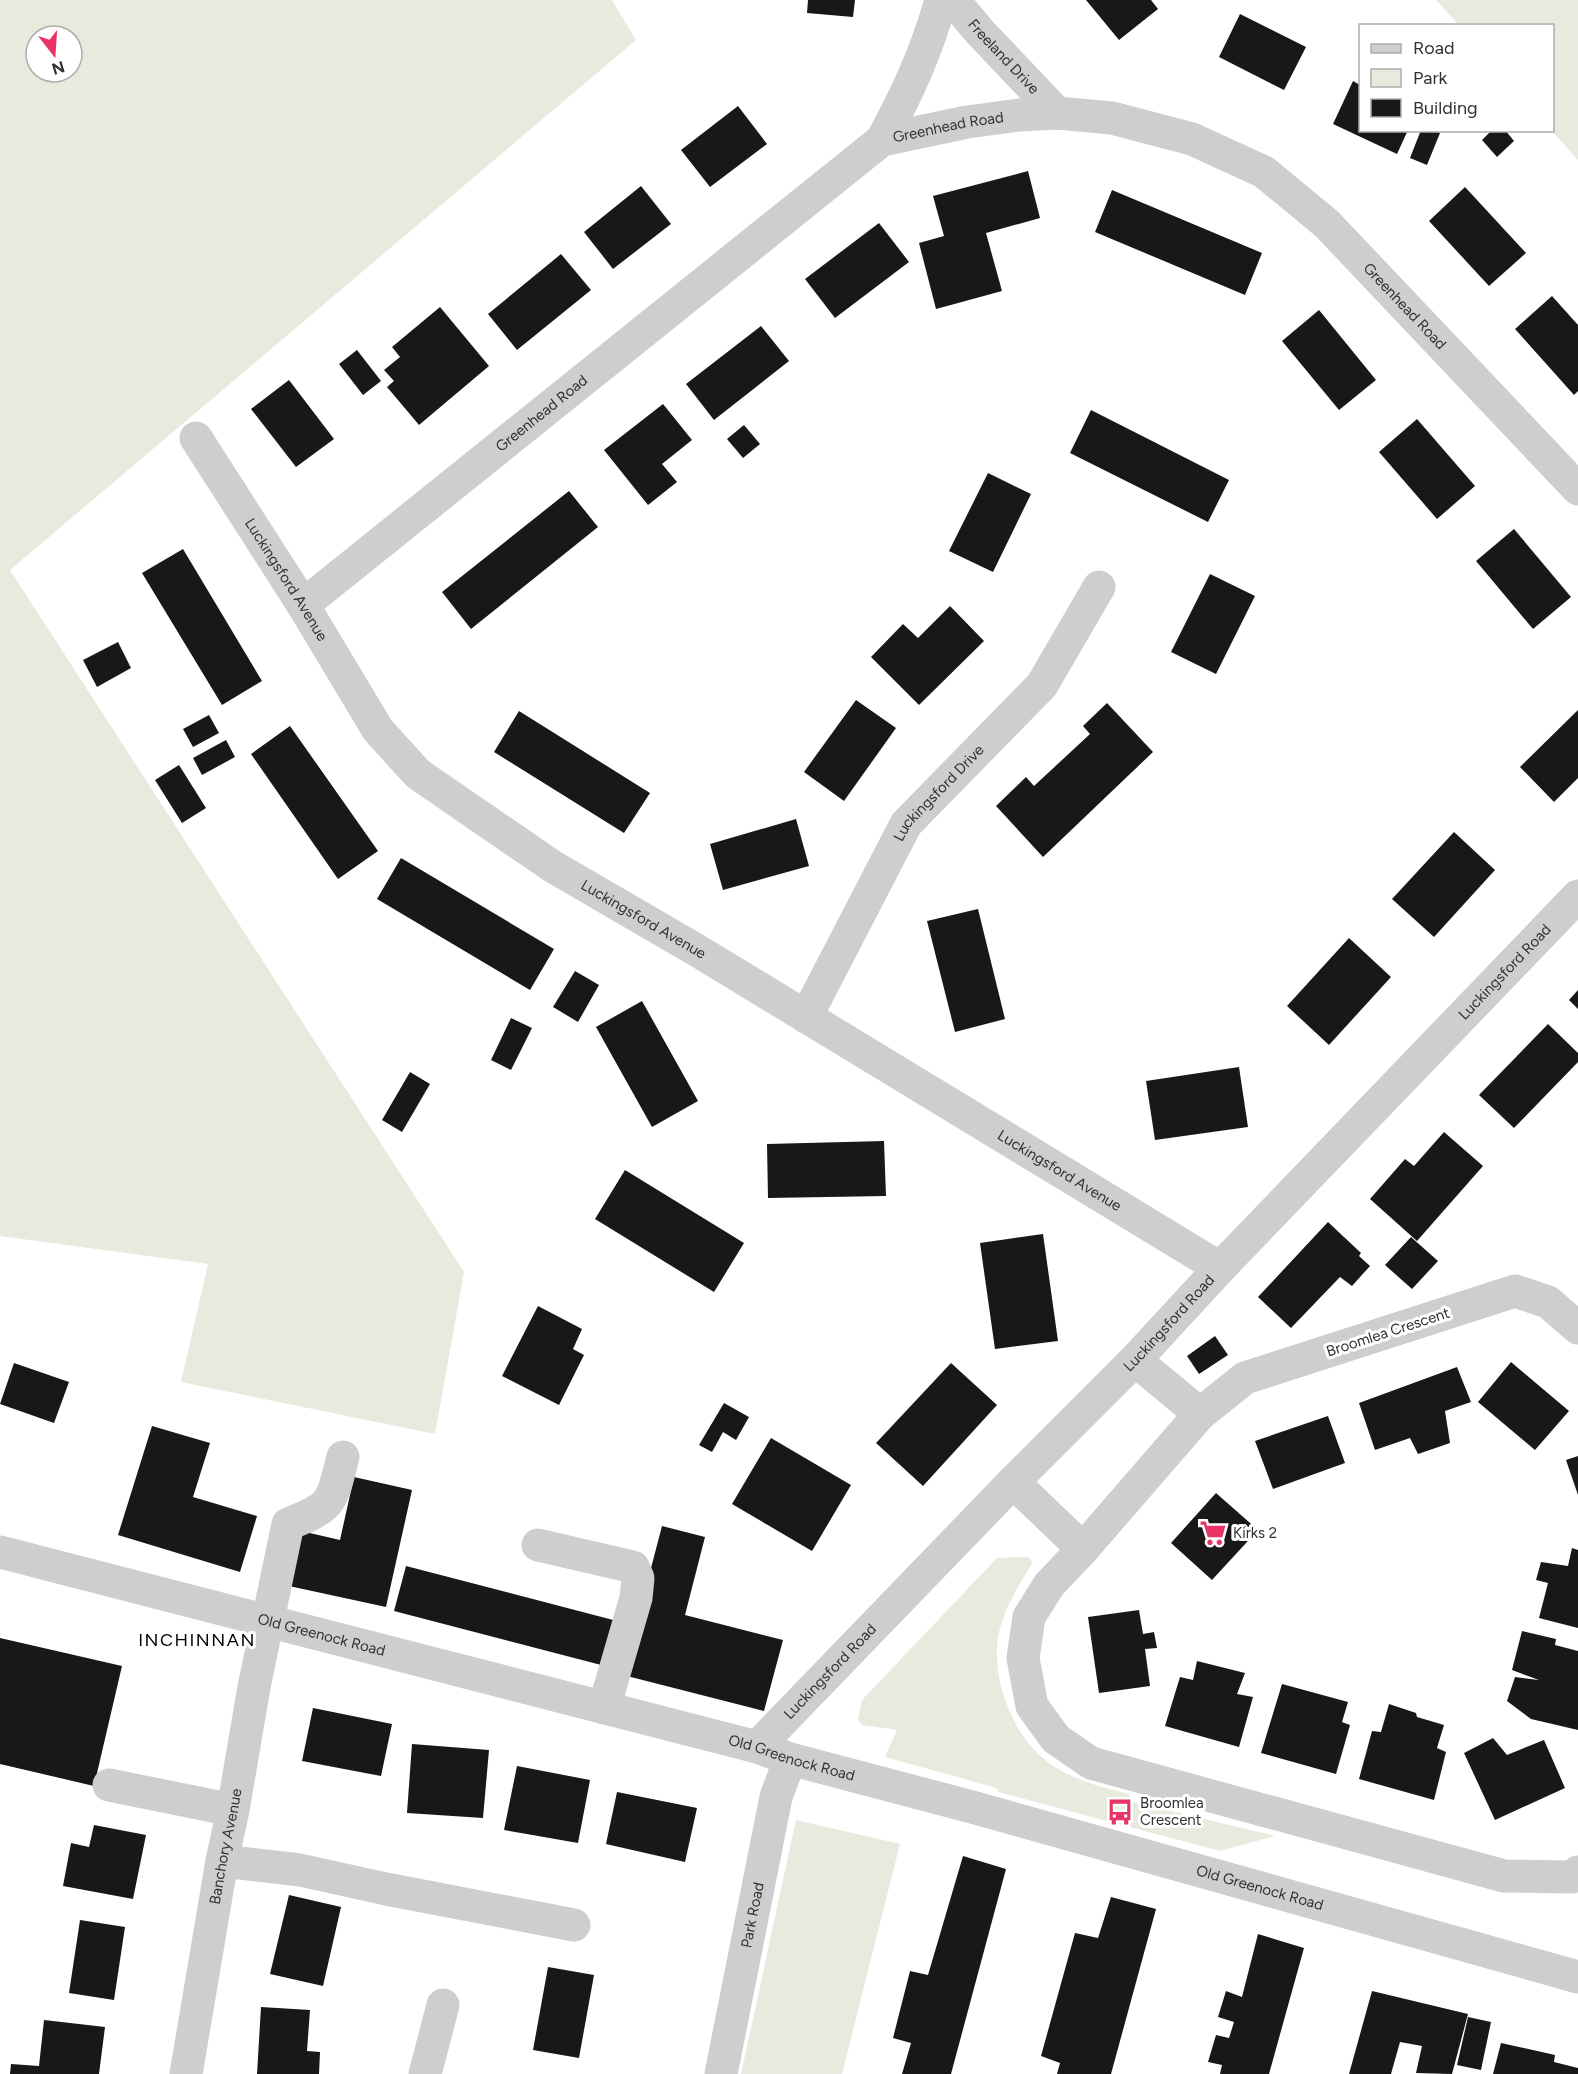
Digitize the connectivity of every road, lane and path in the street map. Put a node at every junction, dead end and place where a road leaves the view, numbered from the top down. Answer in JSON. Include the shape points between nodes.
{"nodes":[{"id":1,"x":941,"y":0,"type":"edge"},
{"id":2,"x":954,"y":0,"type":"edge"},
{"id":3,"x":1058,"y":113,"type":"junction"},
{"id":4,"x":882,"y":140,"type":"junction"},
{"id":5,"x":196,"y":438,"type":"dead end"},
{"id":6,"x":1578,"y":489,"type":"edge"},
{"id":7,"x":1099,"y":587,"type":"dead end"},
{"id":8,"x":303,"y":605,"type":"junction"},
{"id":9,"x":1578,"y":896,"type":"edge"},
{"id":10,"x":806,"y":1017,"type":"junction"},
{"id":11,"x":1220,"y":1268,"type":"junction"},
{"id":12,"x":1578,"y":1328,"type":"edge"},
{"id":13,"x":1135,"y":1360,"type":"junction"},
{"id":14,"x":1200,"y":1414,"type":"junction"},
{"id":15,"x":344,"y":1457,"type":"dead end"},
{"id":16,"x":1013,"y":1482,"type":"junction"},
{"id":17,"x":538,"y":1545,"type":"dead end"},
{"id":18,"x":1083,"y":1549,"type":"junction"},
{"id":19,"x":0,"y":1552,"type":"edge"},
{"id":20,"x":268,"y":1621,"type":"junction"},
{"id":21,"x":604,"y":1708,"type":"junction"},
{"id":22,"x":757,"y":1747,"type":"junction"},
{"id":23,"x":790,"y":1759,"type":"junction"},
{"id":24,"x":109,"y":1785,"type":"dead end"},
{"id":25,"x":233,"y":1810,"type":"junction"},
{"id":26,"x":222,"y":1861,"type":"junction"},
{"id":27,"x":1578,"y":1872,"type":"edge"},
{"id":28,"x":574,"y":1926,"type":"dead end"},
{"id":29,"x":1578,"y":1977,"type":"edge"},
{"id":30,"x":443,"y":2005,"type":"dead end"},
{"id":31,"x":186,"y":2074,"type":"edge"},
{"id":32,"x":425,"y":2074,"type":"edge"},
{"id":33,"x":721,"y":2074,"type":"edge"}],
"edges":[{"from":1,"to":4,"type":"street","via":[[931,38]]},
{"from":2,"to":3,"type":"street","name":"Freeland Drive"},
{"from":3,"to":4,"type":"street","name":"Greenhead Road","via":[[967,122]]},
{"from":3,"to":6,"type":"street","name":"Greenhead Road","via":[[1112,118],[1192,139],[1264,172],[1327,224]]},
{"from":4,"to":8,"type":"street","name":"Greenhead Road"},
{"from":5,"to":8,"type":"street","name":"Luckingsford Avenue"},
{"from":7,"to":10,"type":"street","name":"Luckingsford Drive","via":[[1042,685],[906,824]]},
{"from":8,"to":10,"type":"street","name":"Luckingsford Avenue","via":[[378,730],[418,774],[552,866]]},
{"from":9,"to":11,"type":"street","name":"Luckingsford Road"},
{"from":10,"to":11,"type":"street","name":"Luckingsford Avenue"},
{"from":11,"to":13,"type":"street","name":"Luckingsford Road"},
{"from":12,"to":14,"type":"street","name":"Broomlea Crescent","via":[[1548,1302],[1515,1291],[1245,1378]]},
{"from":13,"to":14,"type":"street"},
{"from":13,"to":16,"type":"street","name":"Luckingsford Road"},
{"from":14,"to":18,"type":"street","name":"Broomlea Crescent"},
{"from":15,"to":20,"type":"street","name":"Banchory Avenue","via":[[332,1498],[316,1513],[288,1524]]},
{"from":16,"to":18,"type":"street"},
{"from":16,"to":22,"type":"street","name":"Luckingsford Road"},
{"from":17,"to":21,"type":"street","via":[[633,1567],[638,1578],[636,1598]]},
{"from":18,"to":27,"type":"street","name":"Broomlea Crescent","via":[[1049,1585],[1029,1617],[1023,1658],[1032,1706],[1056,1739],[1091,1763],[1504,1876],[1572,1877]]},
{"from":19,"to":20,"type":"street","name":"Old Greenock Road"},
{"from":20,"to":21,"type":"street","name":"Old Greenock Road"},
{"from":20,"to":25,"type":"street","name":"Banchory Avenue"},
{"from":21,"to":22,"type":"street","name":"Old Greenock Road"},
{"from":22,"to":23,"type":"street","name":"Old Greenock Road"},
{"from":23,"to":29,"type":"street","name":"Old Greenock Road"},
{"from":23,"to":33,"type":"street","name":"Park Road","via":[[776,1797]]},
{"from":24,"to":25,"type":"street"},
{"from":25,"to":26,"type":"street","name":"Banchory Avenue"},
{"from":26,"to":28,"type":"street","via":[[300,1870]]},
{"from":26,"to":31,"type":"street","name":"Banchory Avenue"},
{"from":30,"to":32,"type":"street"}]}
